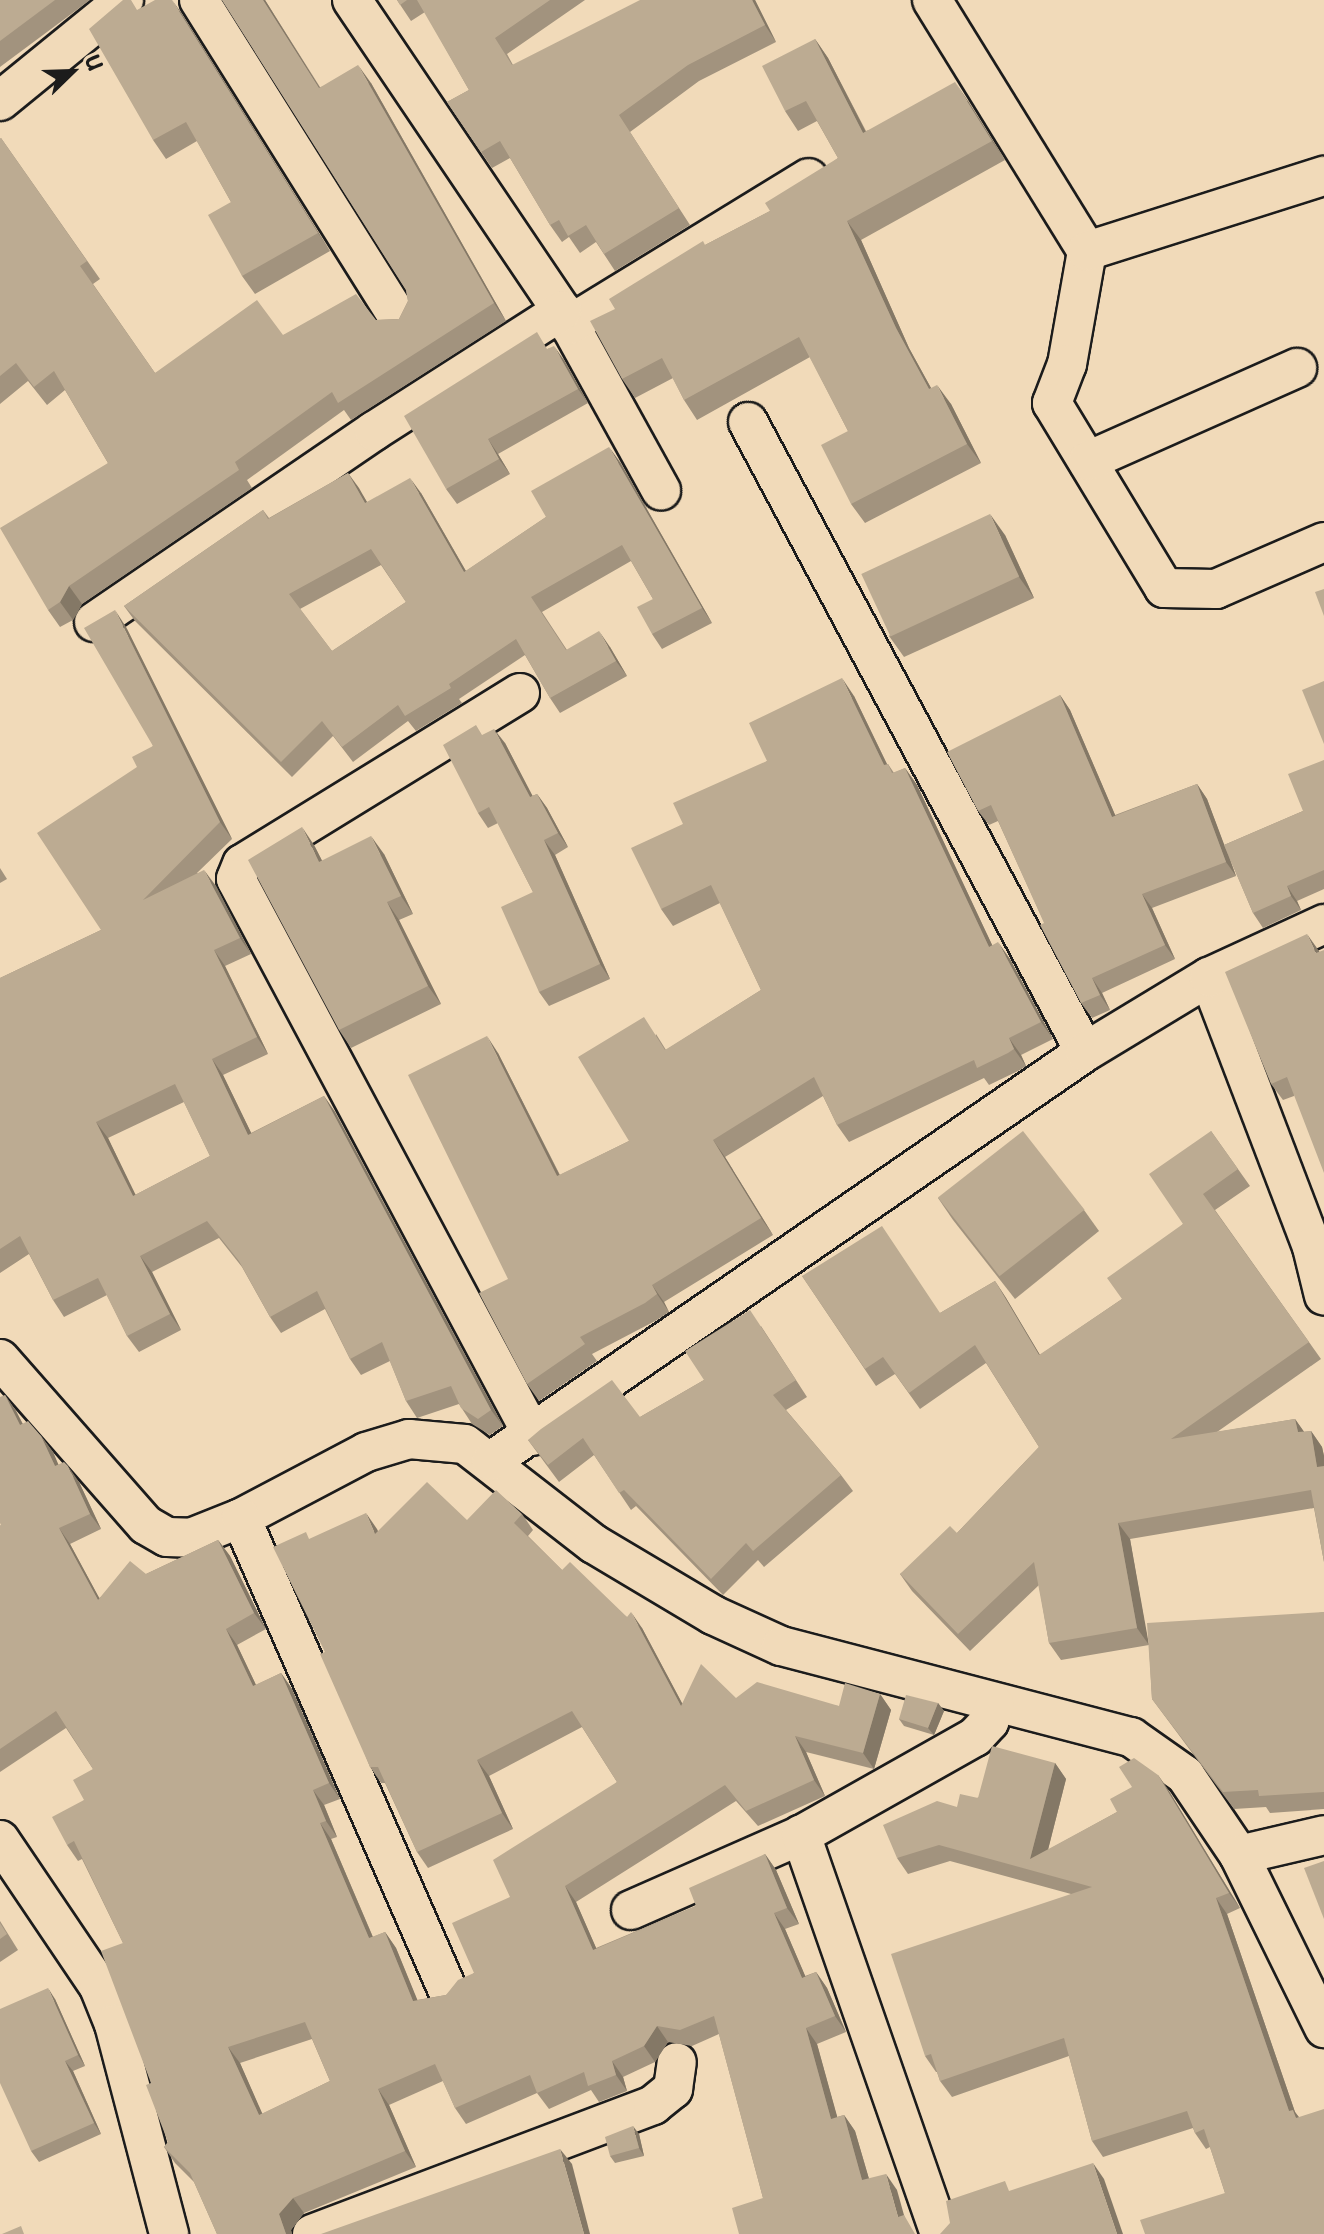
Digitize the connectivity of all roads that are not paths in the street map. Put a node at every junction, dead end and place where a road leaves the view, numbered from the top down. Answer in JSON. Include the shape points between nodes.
{"nodes":[{"id":1,"x":124,"y":0,"type":"edge"},
{"id":2,"x":199,"y":0,"type":"edge"},
{"id":3,"x":352,"y":0,"type":"edge"},
{"id":4,"x":932,"y":0,"type":"edge"},
{"id":5,"x":0,"y":101,"type":"edge"},
{"id":6,"x":821,"y":170,"type":"edge"},
{"id":7,"x":1324,"y":176,"type":"edge"},
{"id":8,"x":1087,"y":251,"type":"junction"},
{"id":9,"x":566,"y":318,"type":"junction"},
{"id":10,"x":399,"y":319,"type":"edge"},
{"id":11,"x":1297,"y":368,"type":"dead end"},
{"id":12,"x":748,"y":422,"type":"dead end"},
{"id":13,"x":1088,"y":461,"type":"junction"},
{"id":14,"x":661,"y":490,"type":"dead end"},
{"id":15,"x":1324,"y":542,"type":"edge"},
{"id":16,"x":94,"y":622,"type":"edge"},
{"id":17,"x":520,"y":693,"type":"dead end"},
{"id":18,"x":1324,"y":924,"type":"edge"},
{"id":19,"x":1209,"y":977,"type":"junction"},
{"id":20,"x":1085,"y":1052,"type":"junction"},
{"id":21,"x":1318,"y":1245,"type":"edge"},
{"id":22,"x":1324,"y":1296,"type":"edge"},
{"id":23,"x":0,"y":1359,"type":"edge"},
{"id":24,"x":533,"y":1436,"type":"junction"},
{"id":25,"x":491,"y":1461,"type":"junction"},
{"id":26,"x":241,"y":1518,"type":"junction"},
{"id":27,"x":995,"y":1705,"type":"junction"},
{"id":28,"x":801,"y":1835,"type":"junction"},
{"id":29,"x":1324,"y":1835,"type":"edge"},
{"id":30,"x":0,"y":1840,"type":"edge"},
{"id":31,"x":1239,"y":1855,"type":"junction"},
{"id":32,"x":631,"y":1910,"type":"dead end"},
{"id":33,"x":448,"y":1991,"type":"edge"},
{"id":34,"x":1324,"y":2028,"type":"edge"},
{"id":35,"x":677,"y":2062,"type":"dead end"},
{"id":36,"x":169,"y":2234,"type":"edge"},
{"id":37,"x":312,"y":2234,"type":"edge"},
{"id":38,"x":940,"y":2234,"type":"edge"}],
"edges":[{"from":1,"to":5,"type":"street"},
{"from":2,"to":10,"type":"street"},
{"from":3,"to":9,"type":"street"},
{"from":4,"to":8,"type":"street"},
{"from":6,"to":9,"type":"street"},
{"from":7,"to":8,"type":"street"},
{"from":8,"to":13,"type":"street","via":[[1067,364],[1052,403]]},
{"from":9,"to":14,"type":"street"},
{"from":9,"to":16,"type":"street","via":[[374,431]]},
{"from":11,"to":13,"type":"street"},
{"from":12,"to":20,"type":"street"},
{"from":13,"to":15,"type":"street","via":[[1164,588],[1216,589]]},
{"from":17,"to":24,"type":"street","via":[[242,864],[236,879]]},
{"from":18,"to":19,"type":"street"},
{"from":19,"to":20,"type":"street"},
{"from":19,"to":21,"type":"street"},
{"from":20,"to":24,"type":"street"},
{"from":21,"to":22,"type":"street"},
{"from":23,"to":26,"type":"street","via":[[146,1525],[167,1537],[191,1538]]},
{"from":24,"to":25,"type":"street"},
{"from":25,"to":26,"type":"street","via":[[465,1444],[409,1439],[366,1452]]},
{"from":25,"to":27,"type":"street","via":[[594,1544],[713,1615],[781,1646]]},
{"from":26,"to":33,"type":"street"},
{"from":27,"to":28,"type":"street","via":[[975,1737]]},
{"from":27,"to":31,"type":"street","via":[[1131,1737],[1165,1756],[1185,1775]]},
{"from":28,"to":32,"type":"street"},
{"from":28,"to":38,"type":"street"},
{"from":29,"to":31,"type":"street"},
{"from":30,"to":36,"type":"street","via":[[99,1987],[114,2024]]},
{"from":31,"to":34,"type":"street"},
{"from":35,"to":37,"type":"street","via":[[673,2089],[653,2105]]}]}
